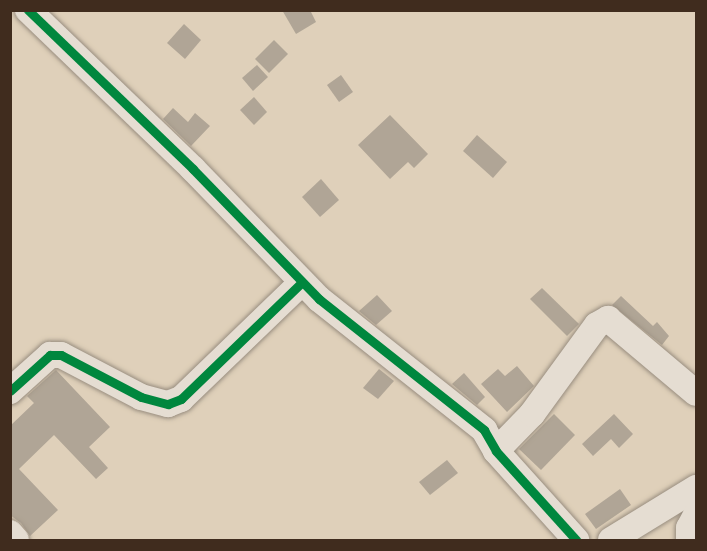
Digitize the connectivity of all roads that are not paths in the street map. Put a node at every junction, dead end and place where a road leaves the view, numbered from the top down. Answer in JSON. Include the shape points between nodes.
{"nodes":[{"id":1,"x":28,"y":10,"type":"edge"},
{"id":2,"x":302,"y":282,"type":"junction"},
{"id":3,"x":10,"y":391,"type":"edge"},
{"id":4,"x":696,"y":393,"type":"edge"},
{"id":5,"x":496,"y":451,"type":"junction"},
{"id":6,"x":696,"y":488,"type":"edge"},
{"id":7,"x":696,"y":515,"type":"edge"},
{"id":8,"x":10,"y":533,"type":"edge"},
{"id":9,"x":16,"y":540,"type":"edge"},
{"id":10,"x":576,"y":540,"type":"edge"},
{"id":11,"x":611,"y":540,"type":"edge"},
{"id":12,"x":689,"y":540,"type":"edge"}],
"edges":[{"from":1,"to":2,"type":"street","via":[[193,169]]},
{"from":2,"to":3,"type":"street","via":[[181,399],[168,404],[141,397],[62,354],[50,355]]},
{"from":2,"to":5,"type":"street","via":[[484,430]]},
{"from":4,"to":5,"type":"street","via":[[608,319],[597,325],[532,414]]},
{"from":5,"to":10,"type":"street"},
{"from":6,"to":11,"type":"street"},
{"from":7,"to":12,"type":"street","via":[[689,528]]},
{"from":8,"to":9,"type":"street"}]}
